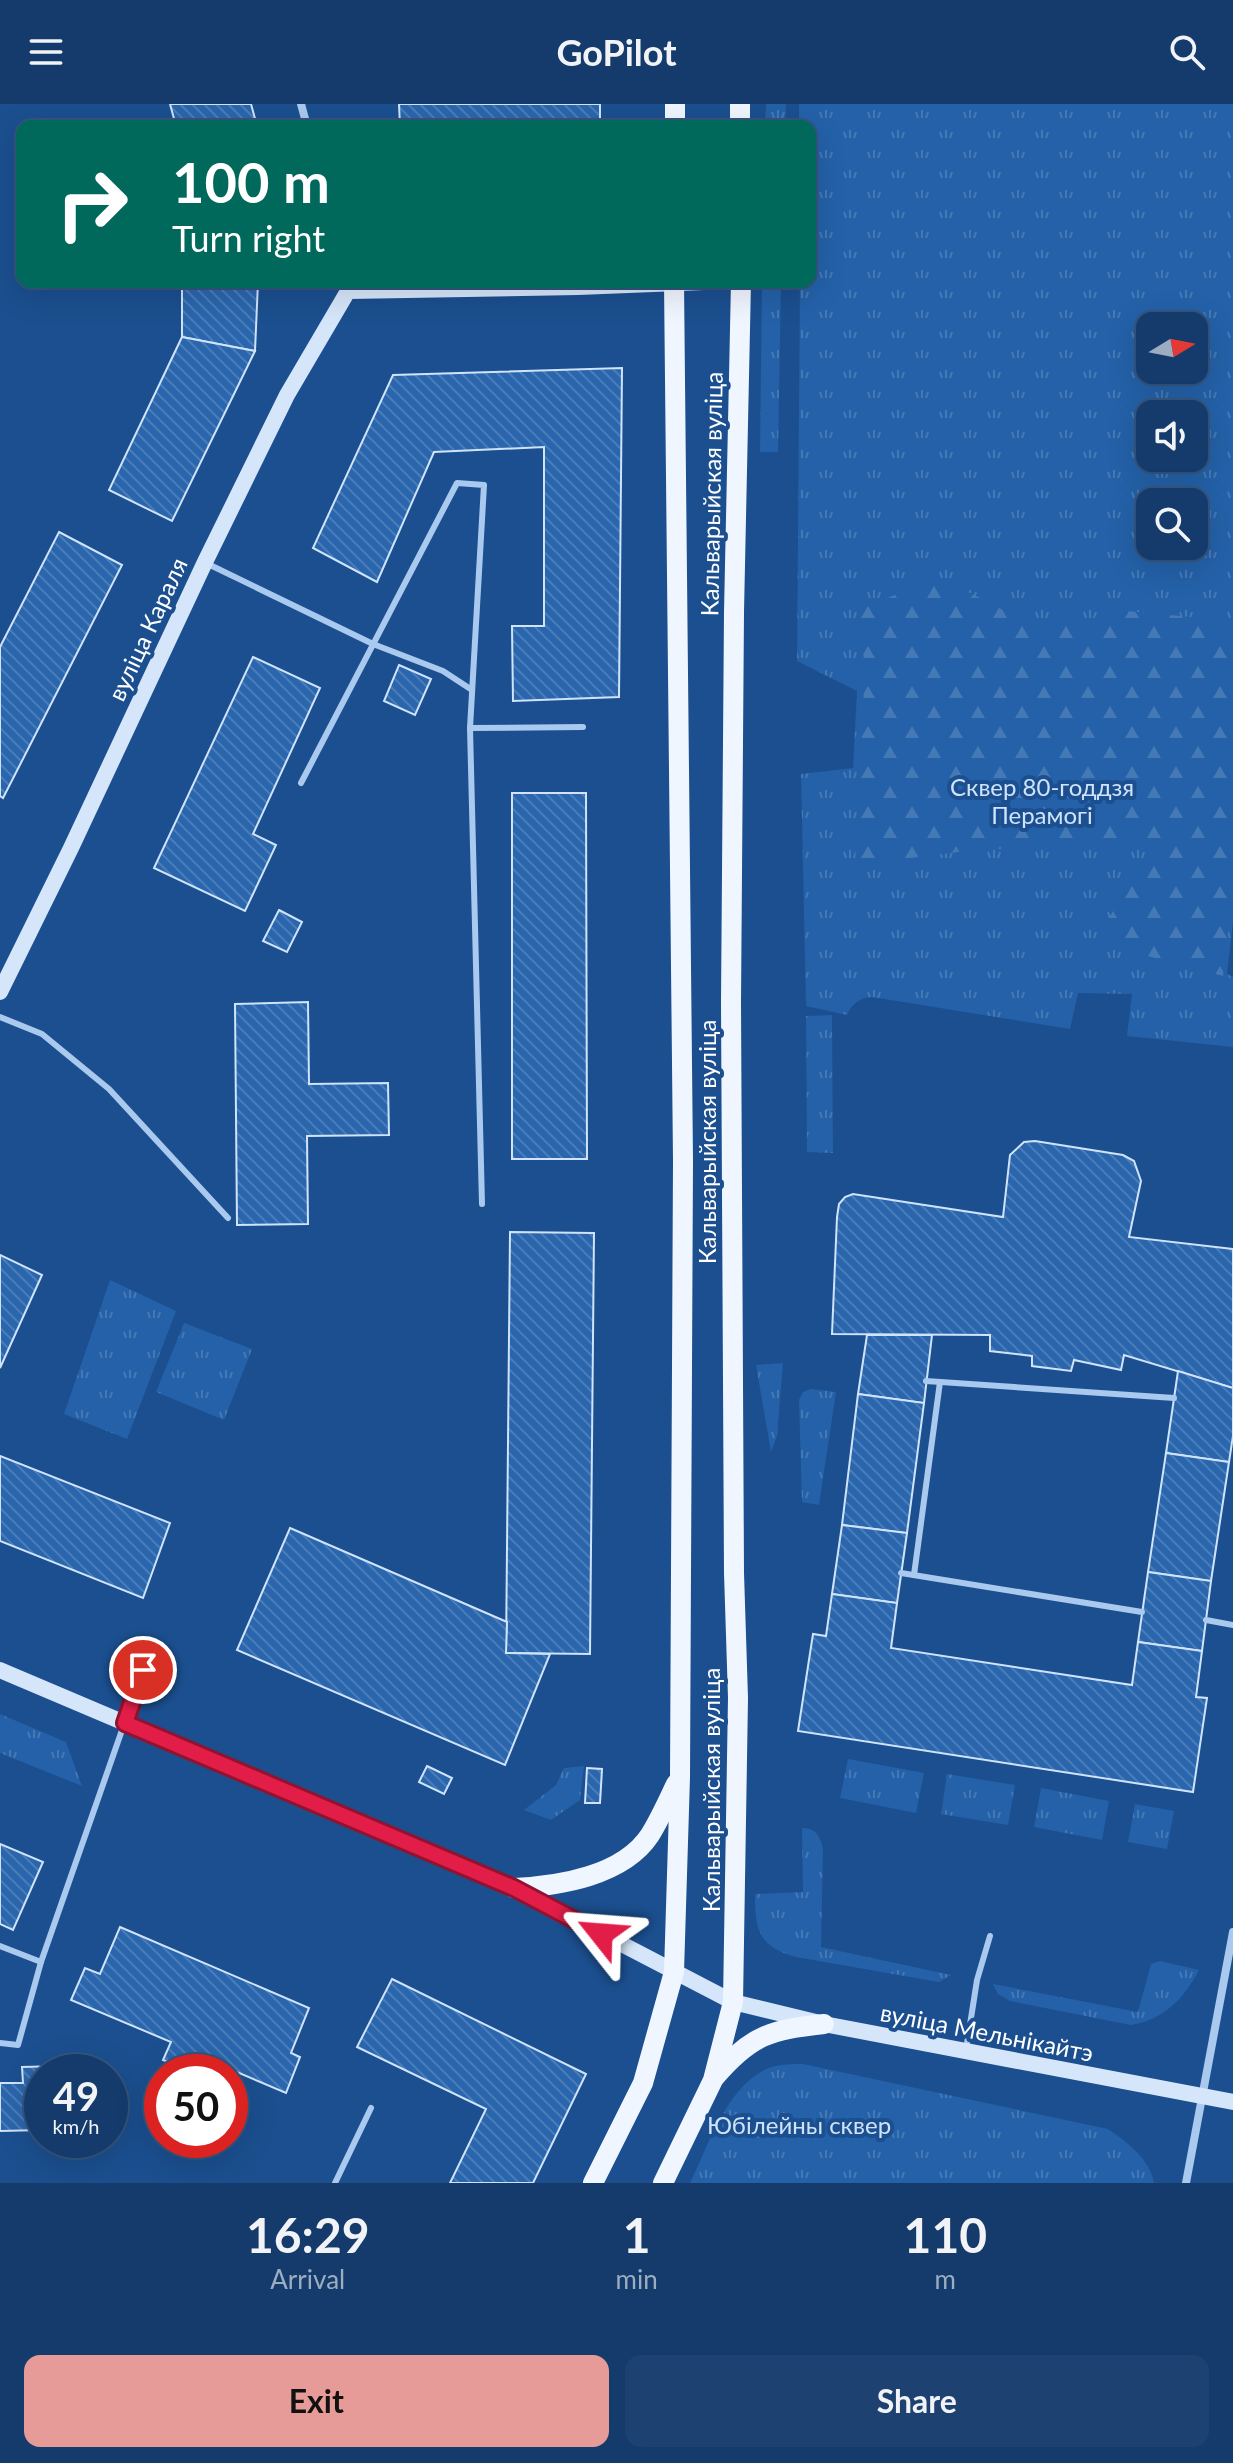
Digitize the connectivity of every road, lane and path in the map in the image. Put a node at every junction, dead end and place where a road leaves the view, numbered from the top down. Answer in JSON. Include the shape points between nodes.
{"nodes":[{"id":1,"x":345,"y":288,"type":"edge"},
{"id":2,"x":674,"y":288,"type":"edge"},
{"id":3,"x":741,"y":288,"type":"edge"},
{"id":4,"x":205,"y":562,"type":"junction"},
{"id":5,"x":373,"y":644,"type":"junction"},
{"id":6,"x":472,"y":690,"type":"junction"},
{"id":7,"x":583,"y":727,"type":"dead end"},
{"id":8,"x":470,"y":728,"type":"junction"},
{"id":9,"x":301,"y":783,"type":"dead end"},
{"id":10,"x":0,"y":992,"type":"edge"},
{"id":11,"x":0,"y":1017,"type":"edge"},
{"id":12,"x":482,"y":1204,"type":"dead end"},
{"id":13,"x":228,"y":1218,"type":"dead end"},
{"id":14,"x":926,"y":1381,"type":"dead end"},
{"id":15,"x":940,"y":1382,"type":"junction"},
{"id":16,"x":1174,"y":1398,"type":"dead end"},
{"id":17,"x":901,"y":1573,"type":"dead end"},
{"id":18,"x":914,"y":1575,"type":"junction"},
{"id":19,"x":1142,"y":1612,"type":"dead end"},
{"id":20,"x":1206,"y":1620,"type":"dead end"},
{"id":21,"x":1233,"y":1625,"type":"edge"},
{"id":22,"x":0,"y":1670,"type":"edge"},
{"id":23,"x":143,"y":1670,"type":"dead end"},
{"id":24,"x":125,"y":1723,"type":"junction"},
{"id":25,"x":680,"y":1777,"type":"junction"},
{"id":26,"x":514,"y":1888,"type":"junction"},
{"id":27,"x":1233,"y":1932,"type":"edge"},
{"id":28,"x":990,"y":1936,"type":"dead end"},
{"id":29,"x":0,"y":1946,"type":"edge"},
{"id":30,"x":41,"y":1962,"type":"junction"},
{"id":31,"x":674,"y":1972,"type":"junction"},
{"id":32,"x":733,"y":2002,"type":"junction"},
{"id":33,"x":824,"y":2024,"type":"junction"},
{"id":34,"x":0,"y":2043,"type":"edge"},
{"id":35,"x":965,"y":2052,"type":"junction"},
{"id":36,"x":713,"y":2080,"type":"junction"},
{"id":37,"x":1203,"y":2098,"type":"junction"},
{"id":38,"x":1233,"y":2102,"type":"edge"},
{"id":39,"x":371,"y":2108,"type":"dead end"},
{"id":40,"x":335,"y":2183,"type":"edge"},
{"id":41,"x":593,"y":2183,"type":"edge"},
{"id":42,"x":663,"y":2183,"type":"edge"},
{"id":43,"x":1186,"y":2183,"type":"edge"}],
"edges":[{"from":1,"to":4,"type":"main road","name":"вуліца Караля"},
{"from":2,"to":25,"type":"main road","name":"Кальварыйская вуліца","via":[[683,1145]]},
{"from":3,"to":32,"type":"main road","name":"Кальварыйская вуліца","via":[[731,1003],[738,1698]]},
{"from":4,"to":5,"type":"lane"},
{"from":4,"to":10,"type":"main road","name":"вуліца Караля"},
{"from":5,"to":6,"type":"lane","via":[[443,671]]},
{"from":5,"to":6,"type":"lane","via":[[457,483],[484,485]]},
{"from":5,"to":9,"type":"lane"},
{"from":6,"to":8,"type":"lane"},
{"from":7,"to":8,"type":"lane"},
{"from":8,"to":12,"type":"lane"},
{"from":11,"to":13,"type":"lane","via":[[42,1034],[109,1089]]},
{"from":14,"to":15,"type":"lane"},
{"from":15,"to":16,"type":"lane"},
{"from":15,"to":18,"type":"lane"},
{"from":17,"to":18,"type":"lane"},
{"from":18,"to":19,"type":"lane"},
{"from":20,"to":21,"type":"lane"},
{"from":22,"to":24,"type":"main road","name":"вуліца Мельнікайтэ"},
{"from":23,"to":24,"type":"lane"},
{"from":24,"to":26,"type":"main road","name":"вуліца Мельнікайтэ"},
{"from":24,"to":30,"type":"lane"},
{"from":25,"to":26,"type":"main road","via":[[649,1836],[626,1861],[577,1878]]},
{"from":25,"to":31,"type":"main road","name":"Кальварыйская вуліца"},
{"from":26,"to":31,"type":"main road","name":"вуліца Мельнікайтэ"},
{"from":27,"to":37,"type":"street"},
{"from":28,"to":35,"type":"lane"},
{"from":29,"to":30,"type":"lane"},
{"from":30,"to":34,"type":"lane","via":[[18,2045]]},
{"from":31,"to":32,"type":"main road","name":"вуліца Мельнікайтэ"},
{"from":31,"to":41,"type":"main road","name":"Кальварыйская вуліца","via":[[643,2083]]},
{"from":32,"to":33,"type":"main road","name":"вуліца Мельнікайтэ"},
{"from":32,"to":36,"type":"main road","name":"Кальварыйская вуліца"},
{"from":33,"to":35,"type":"main road","name":"вуліца Мельнікайтэ"},
{"from":33,"to":36,"type":"main road","via":[[770,2032],[742,2049]]},
{"from":35,"to":37,"type":"main road","name":"вуліца Мельнікайтэ"},
{"from":36,"to":42,"type":"main road"},
{"from":37,"to":38,"type":"main road","name":"вуліца Мельнікайтэ"},
{"from":37,"to":43,"type":"street"},
{"from":39,"to":40,"type":"lane"}]}
